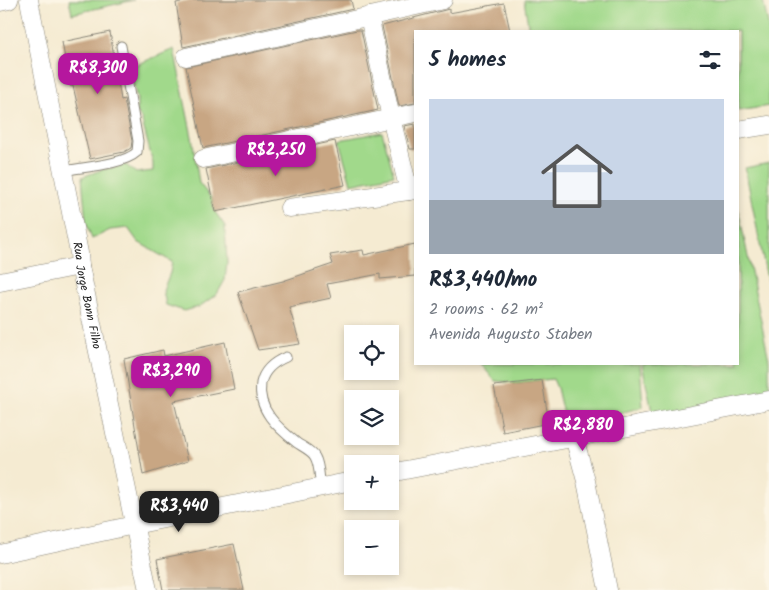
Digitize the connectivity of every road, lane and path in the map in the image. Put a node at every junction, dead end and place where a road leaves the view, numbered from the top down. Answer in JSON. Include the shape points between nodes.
{"nodes":[{"id":1,"x":9,"y":0,"type":"edge"},
{"id":2,"x":29,"y":0,"type":"edge"},
{"id":3,"x":444,"y":0,"type":"edge"},
{"id":4,"x":0,"y":2,"type":"edge"},
{"id":5,"x":369,"y":16,"type":"junction"},
{"id":6,"x":121,"y":46,"type":"dead end"},
{"id":7,"x":186,"y":57,"type":"dead end"},
{"id":8,"x":414,"y":113,"type":"edge"},
{"id":9,"x":391,"y":118,"type":"junction"},
{"id":10,"x":769,"y":125,"type":"edge"},
{"id":11,"x":739,"y":130,"type":"edge"},
{"id":12,"x":203,"y":159,"type":"dead end"},
{"id":13,"x":62,"y":171,"type":"junction"},
{"id":14,"x":412,"y":191,"type":"edge"},
{"id":15,"x":289,"y":208,"type":"dead end"},
{"id":16,"x":80,"y":266,"type":"junction"},
{"id":17,"x":0,"y":282,"type":"edge"},
{"id":18,"x":286,"y":357,"type":"dead end"},
{"id":19,"x":769,"y":400,"type":"edge"},
{"id":20,"x":574,"y":437,"type":"junction"},
{"id":21,"x":399,"y":471,"type":"edge"},
{"id":22,"x":344,"y":483,"type":"edge"},
{"id":23,"x":321,"y":488,"type":"junction"},
{"id":24,"x":134,"y":525,"type":"junction"},
{"id":25,"x":0,"y":554,"type":"edge"},
{"id":26,"x":148,"y":590,"type":"edge"},
{"id":27,"x":608,"y":590,"type":"edge"}],
"edges":[{"from":1,"to":4,"type":"street"},
{"from":2,"to":13,"type":"street","name":"Rua Jorge Bonn Filho"},
{"from":3,"to":5,"type":"street"},
{"from":5,"to":7,"type":"street"},
{"from":5,"to":9,"type":"street"},
{"from":6,"to":13,"type":"lane","via":[[138,141],[137,152],[132,157],[114,162]]},
{"from":8,"to":9,"type":"street"},
{"from":9,"to":12,"type":"street"},
{"from":9,"to":14,"type":"street"},
{"from":10,"to":11,"type":"street"},
{"from":13,"to":16,"type":"street","name":"Rua Jorge Bonn Filho"},
{"from":14,"to":15,"type":"street"},
{"from":16,"to":17,"type":"street"},
{"from":16,"to":24,"type":"street","name":"Rua Jorge Bonn Filho"},
{"from":18,"to":23,"type":"lane","via":[[268,368],[262,378],[262,405],[284,433],[314,456]]},
{"from":19,"to":20,"type":"street"},
{"from":20,"to":21,"type":"street"},
{"from":20,"to":27,"type":"street"},
{"from":22,"to":23,"type":"street"},
{"from":23,"to":24,"type":"street"},
{"from":24,"to":25,"type":"street"},
{"from":24,"to":26,"type":"street","name":"Rua Jorge Bonn Filho"}]}
